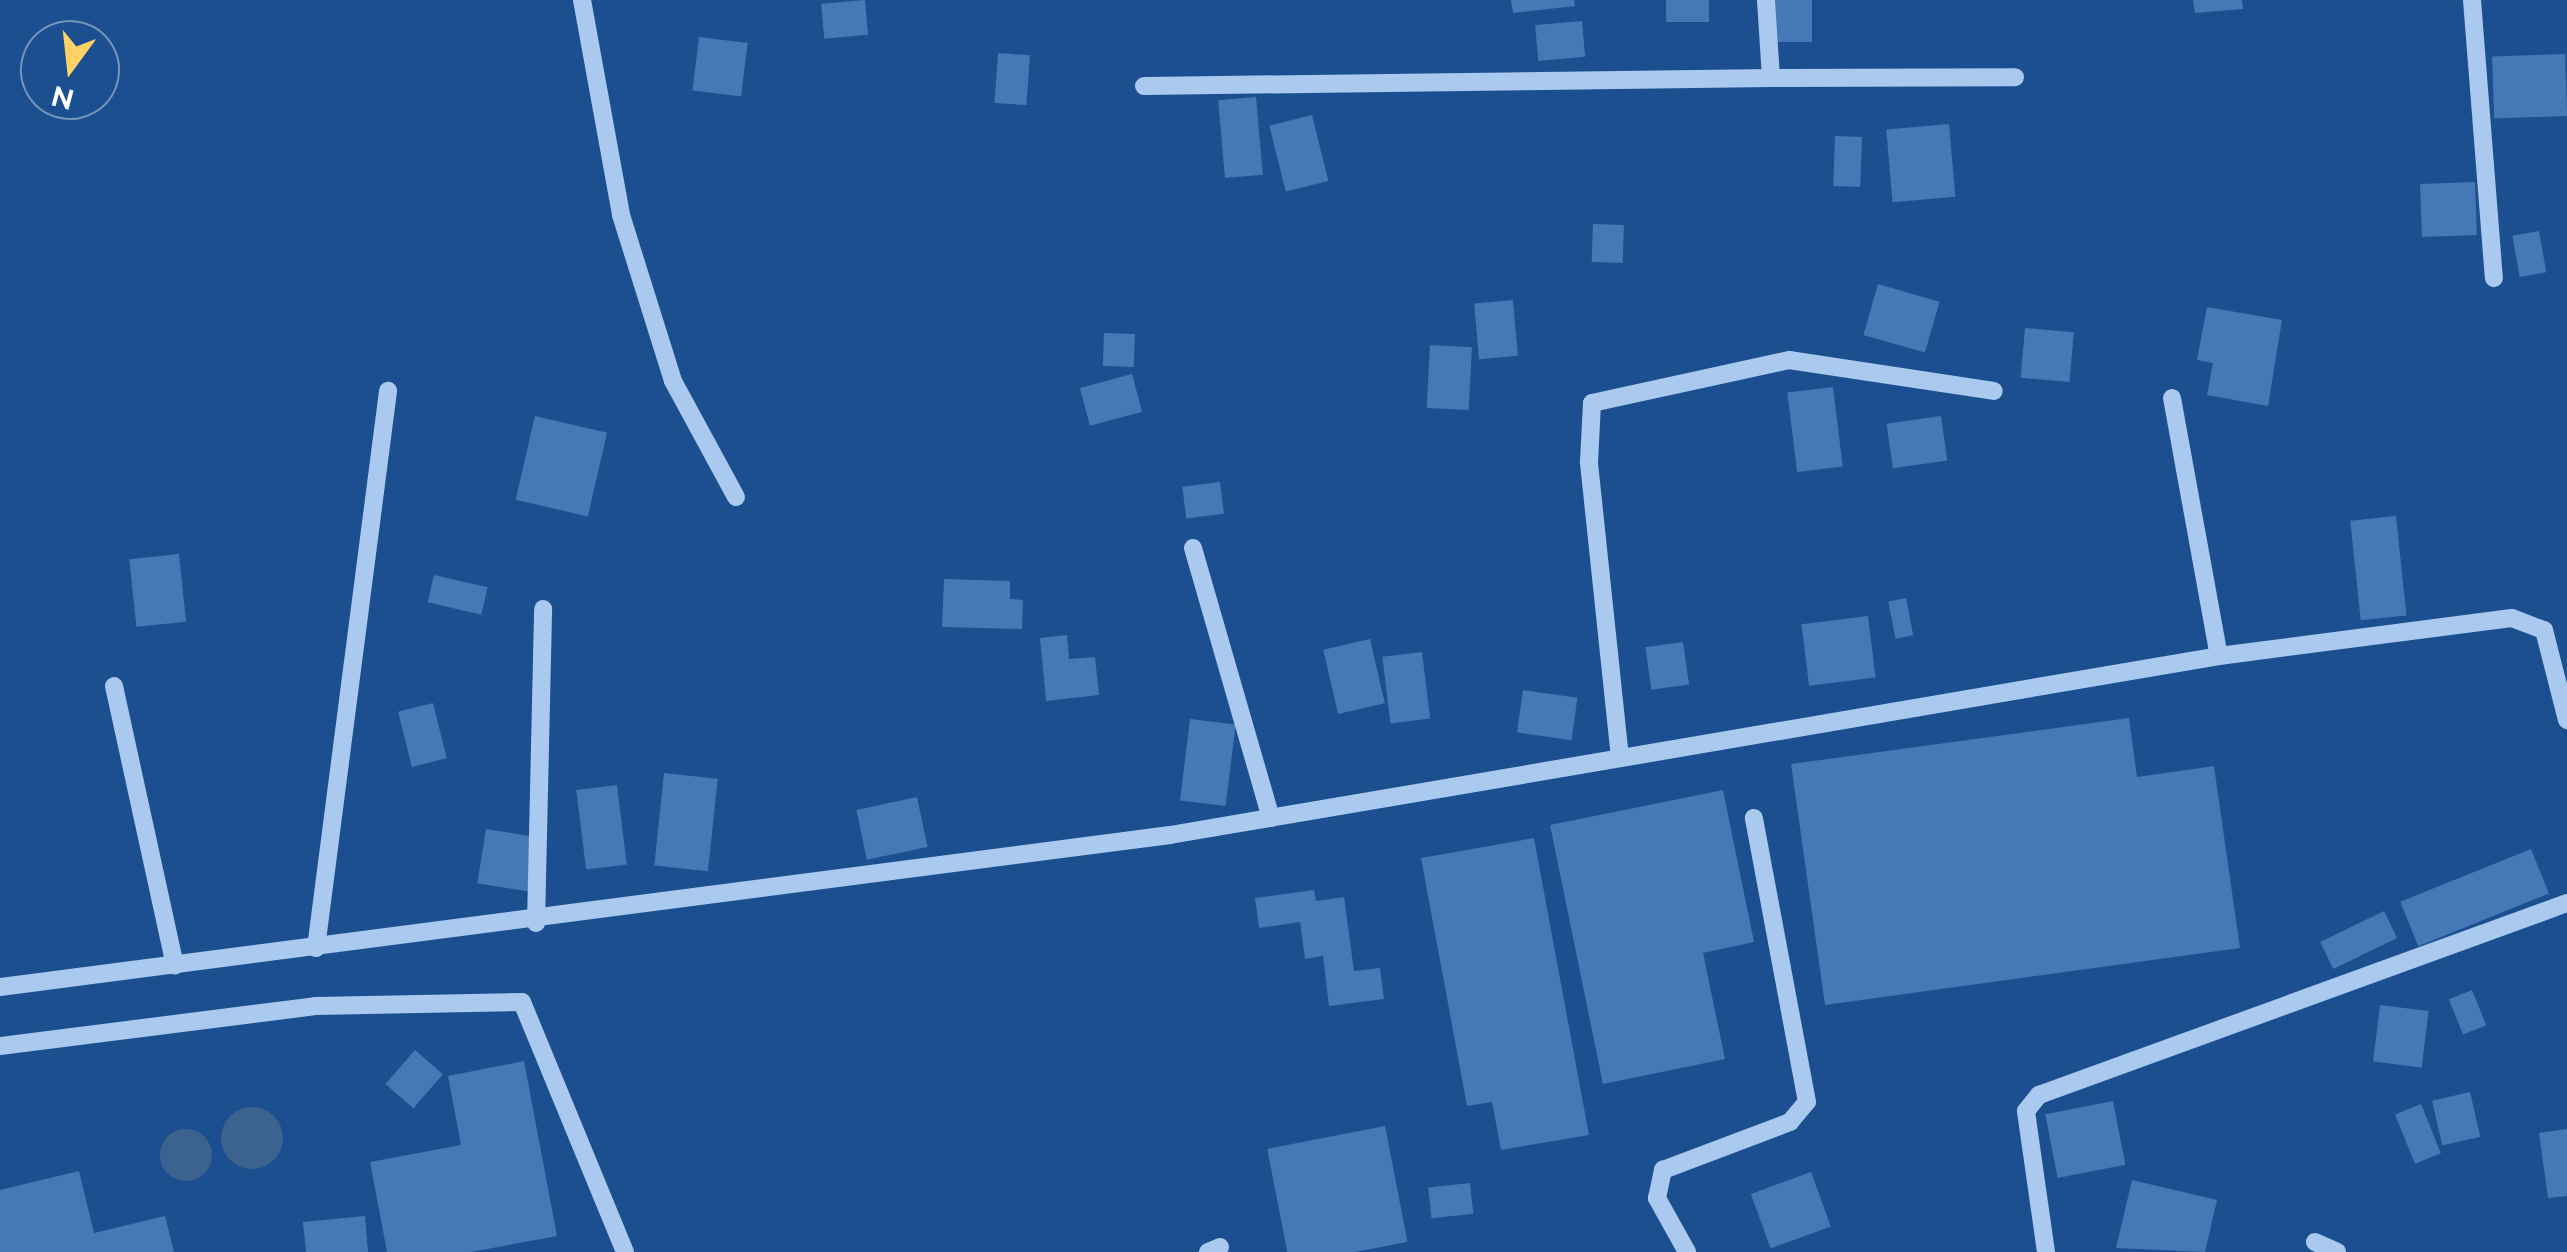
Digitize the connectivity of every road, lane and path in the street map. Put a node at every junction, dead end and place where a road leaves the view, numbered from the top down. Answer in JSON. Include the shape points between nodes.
{"nodes":[{"id":1,"x":582,"y":0,"type":"edge"},
{"id":2,"x":1766,"y":0,"type":"edge"},
{"id":3,"x":2472,"y":0,"type":"edge"},
{"id":4,"x":2015,"y":77,"type":"dead end"},
{"id":5,"x":1771,"y":78,"type":"junction"},
{"id":6,"x":1144,"y":86,"type":"dead end"},
{"id":7,"x":2494,"y":278,"type":"dead end"},
{"id":8,"x":388,"y":391,"type":"dead end"},
{"id":9,"x":1994,"y":391,"type":"dead end"},
{"id":10,"x":2172,"y":398,"type":"dead end"},
{"id":11,"x":736,"y":497,"type":"dead end"},
{"id":12,"x":1193,"y":548,"type":"dead end"},
{"id":13,"x":542,"y":609,"type":"dead end"},
{"id":14,"x":2219,"y":656,"type":"junction"},
{"id":15,"x":114,"y":686,"type":"dead end"},
{"id":16,"x":2567,"y":720,"type":"edge"},
{"id":17,"x":1620,"y":758,"type":"junction"},
{"id":18,"x":1272,"y":818,"type":"junction"},
{"id":19,"x":1754,"y":818,"type":"dead end"},
{"id":20,"x":2567,"y":903,"type":"edge"},
{"id":21,"x":536,"y":923,"type":"junction"},
{"id":22,"x":316,"y":948,"type":"junction"},
{"id":23,"x":175,"y":965,"type":"junction"},
{"id":24,"x":0,"y":987,"type":"edge"},
{"id":25,"x":0,"y":1046,"type":"edge"},
{"id":26,"x":2315,"y":1242,"type":"dead end"},
{"id":27,"x":625,"y":1252,"type":"edge"},
{"id":28,"x":1687,"y":1252,"type":"edge"},
{"id":29,"x":2046,"y":1252,"type":"edge"},
{"id":30,"x":2337,"y":1252,"type":"edge"}],
"edges":[{"from":1,"to":11,"type":"street","via":[[621,215],[674,381]]},
{"from":2,"to":5,"type":"street"},
{"from":3,"to":7,"type":"street"},
{"from":4,"to":5,"type":"street"},
{"from":5,"to":6,"type":"street"},
{"from":8,"to":22,"type":"street"},
{"from":9,"to":17,"type":"street","via":[[1789,360],[1592,403],[1588,462]]},
{"from":10,"to":14,"type":"street"},
{"from":12,"to":18,"type":"street"},
{"from":13,"to":21,"type":"street"},
{"from":14,"to":16,"type":"street","via":[[2512,618],[2544,630]]},
{"from":14,"to":17,"type":"street"},
{"from":15,"to":23,"type":"street"},
{"from":17,"to":18,"type":"street"},
{"from":18,"to":21,"type":"street"},
{"from":19,"to":28,"type":"street","via":[[1807,1102],[1790,1122],[1663,1170],[1657,1198]]},
{"from":20,"to":29,"type":"street","via":[[2039,1096],[2026,1111]]},
{"from":21,"to":22,"type":"street"},
{"from":22,"to":23,"type":"street"},
{"from":23,"to":24,"type":"street"},
{"from":25,"to":27,"type":"street","via":[[315,1006],[522,1002]]},
{"from":26,"to":30,"type":"street"}]}
